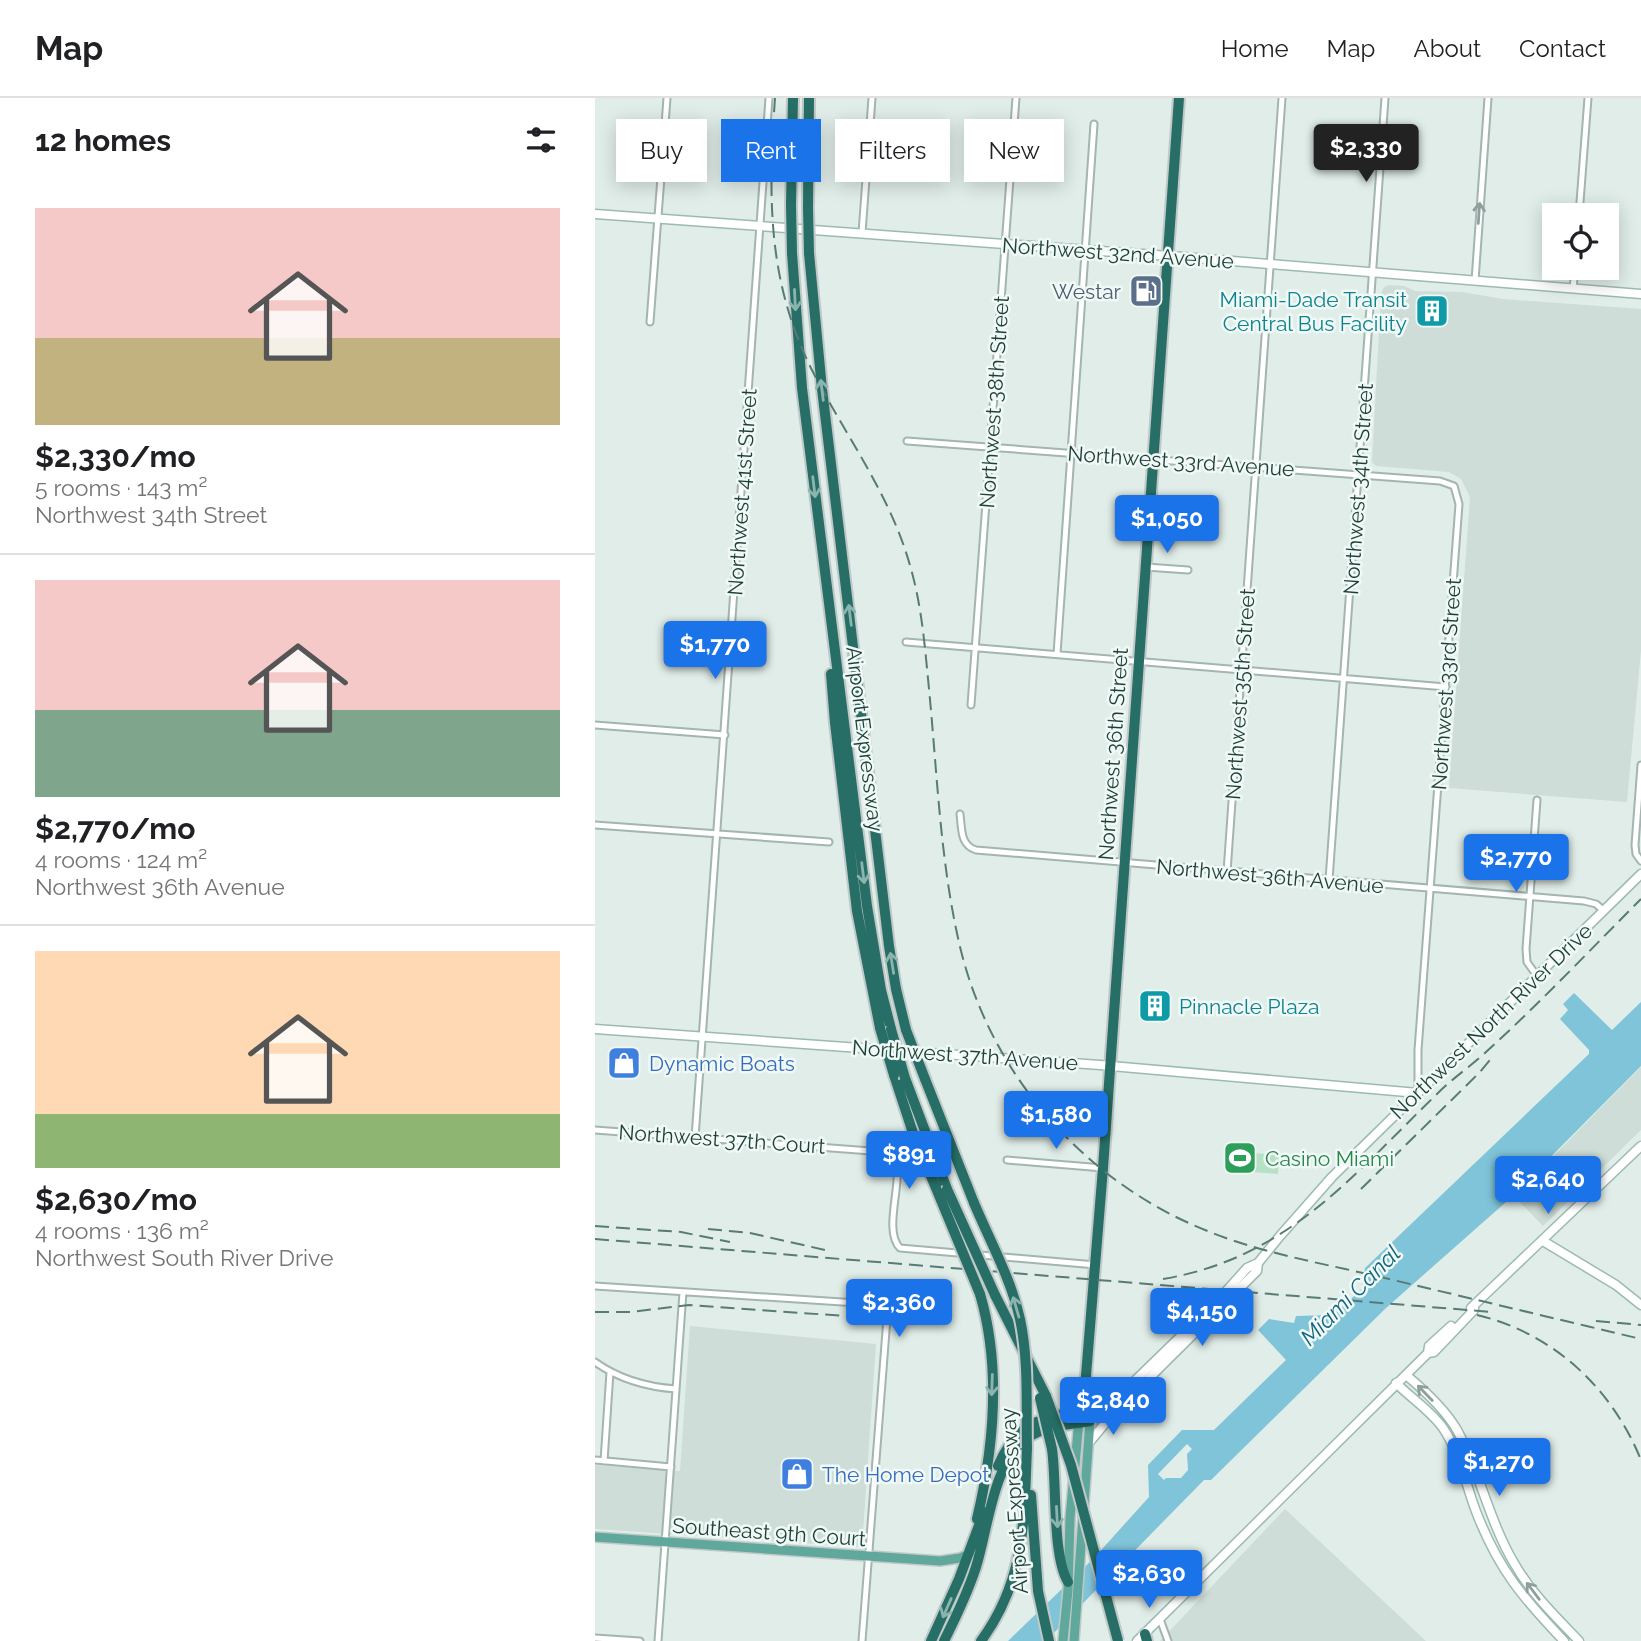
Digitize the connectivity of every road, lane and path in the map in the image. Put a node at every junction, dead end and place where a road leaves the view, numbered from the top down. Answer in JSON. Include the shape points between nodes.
{"nodes":[{"id":1,"x":667,"y":98,"type":"edge"},
{"id":2,"x":769,"y":98,"type":"edge"},
{"id":3,"x":793,"y":98,"type":"edge"},
{"id":4,"x":809,"y":98,"type":"edge"},
{"id":5,"x":872,"y":98,"type":"edge"},
{"id":6,"x":1016,"y":98,"type":"edge"},
{"id":7,"x":1179,"y":98,"type":"edge"},
{"id":8,"x":1282,"y":98,"type":"edge"},
{"id":9,"x":1385,"y":98,"type":"edge"},
{"id":10,"x":1488,"y":98,"type":"edge"},
{"id":11,"x":1588,"y":98,"type":"edge"},
{"id":12,"x":1094,"y":124,"type":"dead end"},
{"id":13,"x":1580,"y":203,"type":"edge"},
{"id":14,"x":595,"y":214,"type":"edge"},
{"id":15,"x":657,"y":218,"type":"junction"},
{"id":16,"x":761,"y":225,"type":"junction"},
{"id":17,"x":862,"y":233,"type":"junction"},
{"id":18,"x":1005,"y":244,"type":"junction"},
{"id":19,"x":1085,"y":250,"type":"junction"},
{"id":20,"x":1168,"y":256,"type":"junction"},
{"id":21,"x":1271,"y":264,"type":"junction"},
{"id":22,"x":1373,"y":273,"type":"junction"},
{"id":23,"x":1574,"y":280,"type":"edge"},
{"id":24,"x":1475,"y":281,"type":"junction"},
{"id":25,"x":1573,"y":289,"type":"junction"},
{"id":26,"x":1641,"y":294,"type":"edge"},
{"id":27,"x":650,"y":322,"type":"dead end"},
{"id":28,"x":907,"y":440,"type":"dead end"},
{"id":29,"x":992,"y":446,"type":"junction"},
{"id":30,"x":1071,"y":453,"type":"junction"},
{"id":31,"x":1152,"y":459,"type":"junction"},
{"id":32,"x":1256,"y":467,"type":"junction"},
{"id":33,"x":1358,"y":475,"type":"junction"},
{"id":34,"x":1454,"y":486,"type":"joint"},
{"id":35,"x":1145,"y":567,"type":"junction"},
{"id":36,"x":1188,"y":570,"type":"dead end"},
{"id":37,"x":906,"y":642,"type":"dead end"},
{"id":38,"x":976,"y":648,"type":"junction"},
{"id":39,"x":1057,"y":654,"type":"junction"},
{"id":40,"x":1138,"y":661,"type":"junction"},
{"id":41,"x":1242,"y":669,"type":"junction"},
{"id":42,"x":1344,"y":678,"type":"junction"},
{"id":43,"x":1446,"y":687,"type":"junction"},
{"id":44,"x":971,"y":705,"type":"dead end"},
{"id":45,"x":595,"y":725,"type":"edge"},
{"id":46,"x":725,"y":735,"type":"junction"},
{"id":47,"x":1641,"y":765,"type":"edge"},
{"id":48,"x":1537,"y":800,"type":"dead end"},
{"id":49,"x":960,"y":814,"type":"dead end"},
{"id":50,"x":595,"y":825,"type":"edge"},
{"id":51,"x":716,"y":833,"type":"junction"},
{"id":52,"x":829,"y":842,"type":"dead end"},
{"id":53,"x":1641,"y":861,"type":"edge"},
{"id":54,"x":1125,"y":863,"type":"junction"},
{"id":55,"x":1227,"y":872,"type":"junction"},
{"id":56,"x":1641,"y":874,"type":"edge"},
{"id":57,"x":1329,"y":880,"type":"junction"},
{"id":58,"x":1432,"y":889,"type":"junction"},
{"id":59,"x":1529,"y":897,"type":"junction"},
{"id":60,"x":1604,"y":911,"type":"junction"},
{"id":61,"x":1537,"y":976,"type":"junction"},
{"id":62,"x":595,"y":1029,"type":"edge"},
{"id":63,"x":702,"y":1036,"type":"junction"},
{"id":64,"x":1110,"y":1066,"type":"junction"},
{"id":65,"x":1418,"y":1093,"type":"junction"},
{"id":66,"x":595,"y":1130,"type":"edge"},
{"id":67,"x":695,"y":1138,"type":"junction"},
{"id":68,"x":1641,"y":1146,"type":"edge"},
{"id":69,"x":1007,"y":1160,"type":"dead end"},
{"id":70,"x":1103,"y":1168,"type":"junction"},
{"id":71,"x":942,"y":1189,"type":"junction"},
{"id":72,"x":1543,"y":1241,"type":"junction"},
{"id":73,"x":1096,"y":1265,"type":"junction"},
{"id":74,"x":595,"y":1286,"type":"edge"},
{"id":75,"x":683,"y":1292,"type":"junction"},
{"id":76,"x":1641,"y":1305,"type":"edge"},
{"id":77,"x":595,"y":1362,"type":"edge"},
{"id":78,"x":610,"y":1372,"type":"junction"},
{"id":79,"x":1406,"y":1374,"type":"junction"},
{"id":80,"x":1396,"y":1384,"type":"junction"},
{"id":81,"x":676,"y":1389,"type":"junction"},
{"id":82,"x":1085,"y":1390,"type":"junction"},
{"id":83,"x":1043,"y":1397,"type":"junction"},
{"id":84,"x":1114,"y":1407,"type":"junction"},
{"id":85,"x":1086,"y":1417,"type":"junction"},
{"id":86,"x":1077,"y":1423,"type":"junction"},
{"id":87,"x":1088,"y":1444,"type":"junction"},
{"id":88,"x":595,"y":1460,"type":"edge"},
{"id":89,"x":604,"y":1461,"type":"junction"},
{"id":90,"x":1471,"y":1462,"type":"junction"},
{"id":91,"x":1459,"y":1466,"type":"junction"},
{"id":92,"x":671,"y":1467,"type":"junction"},
{"id":93,"x":1028,"y":1500,"type":"junction"},
{"id":94,"x":974,"y":1536,"type":"junction"},
{"id":95,"x":595,"y":1537,"type":"edge"},
{"id":96,"x":665,"y":1542,"type":"junction"},
{"id":97,"x":969,"y":1554,"type":"junction"},
{"id":98,"x":868,"y":1556,"type":"junction"},
{"id":99,"x":940,"y":1561,"type":"junction"},
{"id":100,"x":961,"y":1574,"type":"junction"},
{"id":101,"x":1072,"y":1584,"type":"junction"},
{"id":102,"x":963,"y":1601,"type":"junction"},
{"id":103,"x":1160,"y":1619,"type":"junction"},
{"id":104,"x":1064,"y":1637,"type":"edge"},
{"id":105,"x":595,"y":1638,"type":"edge"},
{"id":106,"x":1143,"y":1639,"type":"edge"},
{"id":107,"x":641,"y":1641,"type":"edge"},
{"id":108,"x":658,"y":1641,"type":"edge"},
{"id":109,"x":862,"y":1641,"type":"edge"},
{"id":110,"x":931,"y":1641,"type":"edge"},
{"id":111,"x":944,"y":1641,"type":"edge"},
{"id":112,"x":981,"y":1641,"type":"edge"},
{"id":113,"x":1049,"y":1641,"type":"edge"},
{"id":114,"x":1074,"y":1641,"type":"edge"},
{"id":115,"x":1118,"y":1641,"type":"edge"},
{"id":116,"x":1168,"y":1641,"type":"edge"},
{"id":117,"x":1565,"y":1641,"type":"edge"},
{"id":118,"x":1579,"y":1641,"type":"edge"}],
"edges":[{"from":1,"to":15,"type":"street"},
{"from":2,"to":16,"type":"street","name":"Northwest 41st Street"},
{"from":3,"to":71,"type":"highway","name":"Airport Expressway","one_way":true,"bridge":true,"via":[[792,253],[802,388],[867,906],[885,1028]]},
{"from":93,"to":4,"type":"highway","name":"Airport Expressway","one_way":true,"bridge":true,"via":[[1026,1357],[1020,1320],[906,1030],[889,946],[823,401],[810,253]]},
{"from":5,"to":17,"type":"street"},
{"from":6,"to":18,"type":"street","name":"Northwest 38th Street"},
{"from":7,"to":20,"type":"highway","name":"Northwest 36th Street"},
{"from":8,"to":21,"type":"street","name":"Northwest 35th Street"},
{"from":9,"to":22,"type":"street","name":"Northwest 34th Street"},
{"from":24,"to":10,"type":"street","one_way":true},
{"from":11,"to":13,"type":"street"},
{"from":12,"to":19,"type":"street"},
{"from":14,"to":15,"type":"street","name":"Northwest 32nd Avenue"},
{"from":15,"to":16,"type":"street","name":"Northwest 32nd Avenue"},
{"from":15,"to":27,"type":"street"},
{"from":16,"to":17,"type":"street","name":"Northwest 32nd Avenue"},
{"from":16,"to":46,"type":"street","name":"Northwest 41st Street"},
{"from":17,"to":18,"type":"street","name":"Northwest 32nd Avenue"},
{"from":18,"to":19,"type":"street","name":"Northwest 32nd Avenue"},
{"from":18,"to":29,"type":"street","name":"Northwest 38th Street"},
{"from":19,"to":20,"type":"street","name":"Northwest 32nd Avenue"},
{"from":19,"to":30,"type":"street"},
{"from":20,"to":21,"type":"street","name":"Northwest 32nd Avenue"},
{"from":20,"to":31,"type":"highway","name":"Northwest 36th Street"},
{"from":21,"to":22,"type":"street","name":"Northwest 32nd Avenue"},
{"from":21,"to":32,"type":"street","name":"Northwest 35th Street"},
{"from":22,"to":24,"type":"street","name":"Northwest 32nd Avenue"},
{"from":22,"to":33,"type":"street","name":"Northwest 34th Street"},
{"from":23,"to":25,"type":"street"},
{"from":24,"to":25,"type":"street","name":"Northwest 32nd Avenue"},
{"from":25,"to":26,"type":"street","name":"Northwest 32nd Avenue"},
{"from":28,"to":29,"type":"street","name":"Northwest 33rd Avenue"},
{"from":29,"to":30,"type":"street","name":"Northwest 33rd Avenue"},
{"from":29,"to":38,"type":"street","name":"Northwest 38th Street"},
{"from":30,"to":31,"type":"street","name":"Northwest 33rd Avenue"},
{"from":30,"to":39,"type":"street"},
{"from":31,"to":32,"type":"street","name":"Northwest 33rd Avenue"},
{"from":31,"to":35,"type":"highway","name":"Northwest 36th Street"},
{"from":32,"to":33,"type":"street","name":"Northwest 33rd Avenue"},
{"from":32,"to":41,"type":"street","name":"Northwest 35th Street"},
{"from":33,"to":34,"type":"street","name":"Northwest 33rd Avenue"},
{"from":33,"to":42,"type":"street","name":"Northwest 34th Street"},
{"from":34,"to":43,"type":"street","name":"Northwest 33rd Street","via":[[1459,504]]},
{"from":35,"to":36,"type":"street"},
{"from":35,"to":40,"type":"highway","name":"Northwest 36th Street"},
{"from":37,"to":38,"type":"street"},
{"from":38,"to":39,"type":"street"},
{"from":38,"to":44,"type":"street","name":"Northwest 38th Street"},
{"from":39,"to":40,"type":"street"},
{"from":40,"to":41,"type":"street"},
{"from":40,"to":54,"type":"highway","name":"Northwest 36th Street"},
{"from":41,"to":42,"type":"street"},
{"from":41,"to":55,"type":"street","name":"Northwest 35th Street"},
{"from":42,"to":43,"type":"street"},
{"from":42,"to":57,"type":"street","name":"Northwest 34th Street"},
{"from":43,"to":58,"type":"street","name":"Northwest 33rd Street"},
{"from":45,"to":46,"type":"street"},
{"from":46,"to":51,"type":"street","name":"Northwest 41st Street"},
{"from":47,"to":53,"type":"street","via":[[1635,845]]},
{"from":48,"to":59,"type":"street"},
{"from":49,"to":54,"type":"street","name":"Northwest 36th Avenue","via":[[969,847]]},
{"from":50,"to":51,"type":"street"},
{"from":51,"to":52,"type":"street"},
{"from":51,"to":63,"type":"street","name":"Northwest 41st Street"},
{"from":54,"to":55,"type":"street","name":"Northwest 36th Avenue"},
{"from":54,"to":64,"type":"highway","name":"Northwest 36th Street"},
{"from":55,"to":57,"type":"street","name":"Northwest 36th Avenue"},
{"from":56,"to":60,"type":"street","name":"Northwest North River Drive"},
{"from":57,"to":58,"type":"street","name":"Northwest 36th Avenue"},
{"from":58,"to":59,"type":"street","name":"Northwest 36th Avenue"},
{"from":58,"to":65,"type":"street","name":"Northwest 33rd Street"},
{"from":59,"to":60,"type":"street","name":"Northwest 36th Avenue","via":[[1591,902]]},
{"from":59,"to":61,"type":"street","via":[[1526,956]]},
{"from":60,"to":61,"type":"street","name":"Northwest North River Drive"},
{"from":61,"to":65,"type":"street","name":"Northwest North River Drive"},
{"from":62,"to":63,"type":"street","name":"Northwest 37th Avenue"},
{"from":63,"to":64,"type":"street","name":"Northwest 37th Avenue"},
{"from":63,"to":67,"type":"street","name":"Northwest 41st Street"},
{"from":64,"to":65,"type":"street","name":"Northwest 37th Avenue"},
{"from":64,"to":70,"type":"highway","name":"Northwest 36th Street"},
{"from":65,"to":84,"type":"street","name":"Northwest North River Drive"},
{"from":66,"to":67,"type":"street","name":"Northwest 37th Court"},
{"from":67,"to":73,"type":"street","name":"Northwest 37th Court","via":[[875,1150],[890,1155],[898,1172],[892,1234],[899,1248]]},
{"from":68,"to":72,"type":"street"},
{"from":69,"to":70,"type":"street"},
{"from":70,"to":73,"type":"highway","name":"Northwest 36th Street"},
{"from":71,"to":83,"type":"highway","name":"Airport Expressway","bridge":true},
{"from":71,"to":94,"type":"highway","one_way":true,"bridge":true,"via":[[981,1294],[992,1350],[987,1468]]},
{"from":72,"to":76,"type":"street"},
{"from":72,"to":79,"type":"street","via":[[1429,1346],[1428,1353]]},
{"from":73,"to":82,"type":"highway","name":"Northwest 36th Street"},
{"from":74,"to":75,"type":"street"},
{"from":75,"to":81,"type":"street"},
{"from":75,"to":98,"type":"street","via":[[888,1306]]},
{"from":77,"to":78,"type":"street"},
{"from":78,"to":81,"type":"street"},
{"from":78,"to":89,"type":"street"},
{"from":79,"to":80,"type":"street"},
{"from":90,"to":79,"type":"street","one_way":true,"via":[[1451,1420]]},
{"from":80,"to":91,"type":"street","via":[[1442,1427]]},
{"from":80,"to":103,"type":"street"},
{"from":81,"to":92,"type":"street"},
{"from":82,"to":84,"type":"highway"},
{"from":82,"to":85,"type":"highway","name":"Northwest 36th Street"},
{"from":83,"to":101,"type":"highway","one_way":true,"bridge":true,"via":[[1063,1574]]},
{"from":83,"to":115,"type":"highway","name":"Airport Expressway","bridge":true,"via":[[1071,1465]]},
{"from":84,"to":85,"type":"street","name":"Northwest North River Drive"},
{"from":84,"to":87,"type":"street"},
{"from":85,"to":86,"type":"highway"},
{"from":85,"to":87,"type":"main road","name":"Northwest 36th Street"},
{"from":85,"to":94,"type":"highway","via":[[1043,1419],[1011,1440]]},
{"from":86,"to":101,"type":"main road","name":"Northwest 36th Street","via":[[1070,1518]]},
{"from":86,"to":102,"type":"highway","via":[[1036,1433],[1009,1459]]},
{"from":87,"to":101,"type":"main road","name":"Northwest 36th Street"},
{"from":88,"to":89,"type":"street"},
{"from":89,"to":92,"type":"street"},
{"from":90,"to":91,"type":"street"},
{"from":118,"to":90,"type":"street","one_way":true,"via":[[1542,1603],[1514,1563]]},
{"from":91,"to":117,"type":"street","via":[[1506,1573],[1529,1605]]},
{"from":92,"to":96,"type":"street"},
{"from":93,"to":112,"type":"highway","via":[[1012,1584]]},
{"from":93,"to":113,"type":"highway","name":"Airport Expressway","via":[[1040,1607]]},
{"from":94,"to":97,"type":"highway"},
{"from":95,"to":96,"type":"main road","name":"Southeast 9th Court"},
{"from":96,"to":98,"type":"main road","name":"Southeast 9th Court"},
{"from":96,"to":108,"type":"street"},
{"from":97,"to":99,"type":"main road","name":"Southeast 9th Court"},
{"from":97,"to":100,"type":"highway"},
{"from":98,"to":99,"type":"main road","name":"Southeast 9th Court"},
{"from":98,"to":109,"type":"street"},
{"from":99,"to":100,"type":"main road","name":"Southeast 9th Court"},
{"from":100,"to":102,"type":"highway"},
{"from":100,"to":110,"type":"highway","one_way":true},
{"from":101,"to":104,"type":"main road","name":"Northwest 36th Street"},
{"from":101,"to":114,"type":"main road","name":"Northwest 36th Street"},
{"from":102,"to":111,"type":"highway"},
{"from":103,"to":106,"type":"street"},
{"from":103,"to":116,"type":"street"},
{"from":105,"to":107,"type":"street"}]}
